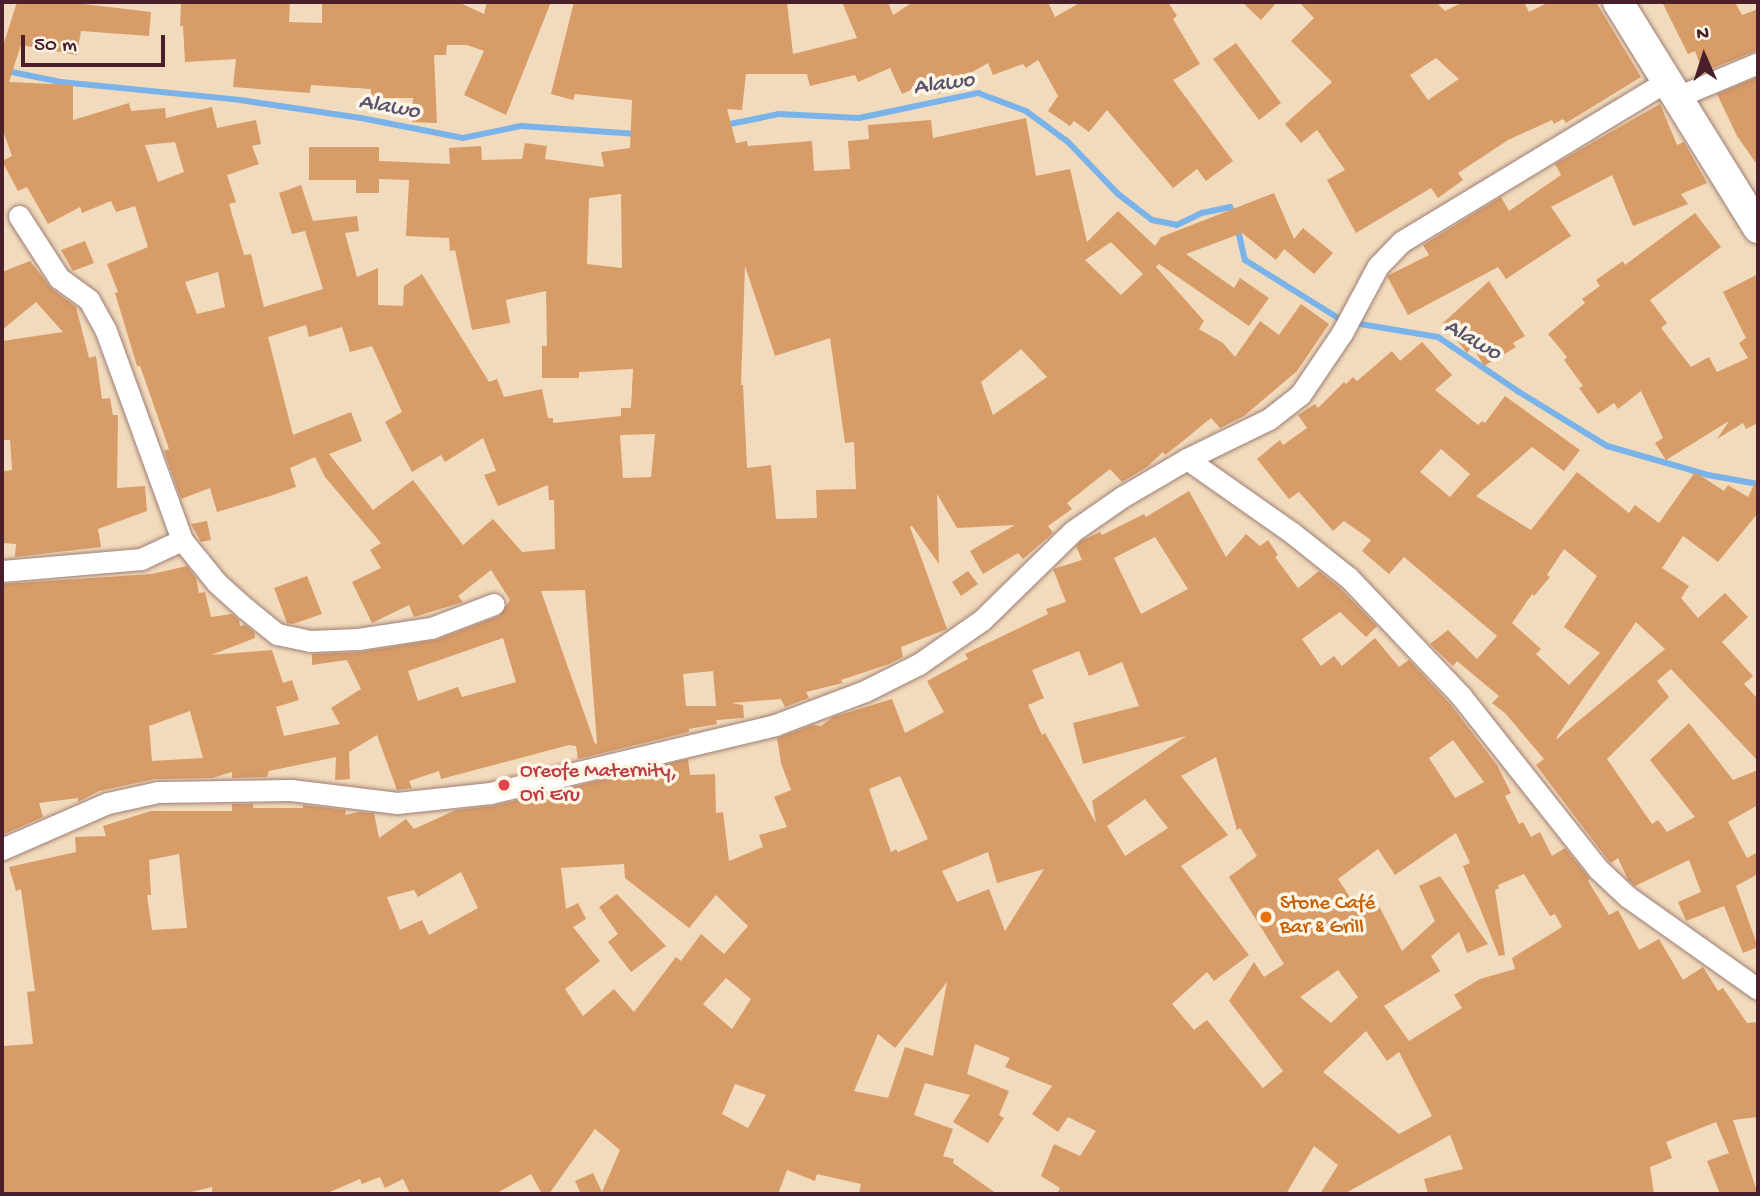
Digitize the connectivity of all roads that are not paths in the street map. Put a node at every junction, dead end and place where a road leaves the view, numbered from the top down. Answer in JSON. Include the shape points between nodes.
{"nodes":[{"id":1,"x":1618,"y":2,"type":"edge"},
{"id":2,"x":1758,"y":63,"type":"edge"},
{"id":3,"x":1672,"y":89,"type":"junction"},
{"id":4,"x":19,"y":216,"type":"dead end"},
{"id":5,"x":1758,"y":228,"type":"edge"},
{"id":6,"x":1187,"y":459,"type":"junction"},
{"id":7,"x":182,"y":540,"type":"junction"},
{"id":8,"x":2,"y":571,"type":"edge"},
{"id":9,"x":494,"y":604,"type":"dead end"},
{"id":10,"x":2,"y":849,"type":"edge"},
{"id":11,"x":1758,"y":989,"type":"edge"}],
"edges":[{"from":1,"to":3,"type":"street"},
{"from":2,"to":3,"type":"street"},
{"from":3,"to":5,"type":"street"},
{"from":3,"to":6,"type":"street","via":[[1401,242],[1378,266],[1342,333],[1300,395],[1269,419]]},
{"from":4,"to":7,"type":"street","via":[[59,278],[89,300],[106,331]]},
{"from":6,"to":10,"type":"street","via":[[1073,531],[982,620],[919,664],[865,691],[775,725],[490,793],[438,801],[397,803],[291,790],[158,792],[108,803]]},
{"from":6,"to":11,"type":"street","via":[[1349,578],[1461,696],[1598,869],[1628,897]]},
{"from":7,"to":8,"type":"street","via":[[141,559]]},
{"from":7,"to":9,"type":"street","via":[[217,583],[277,634],[310,641],[431,628]]}]}
